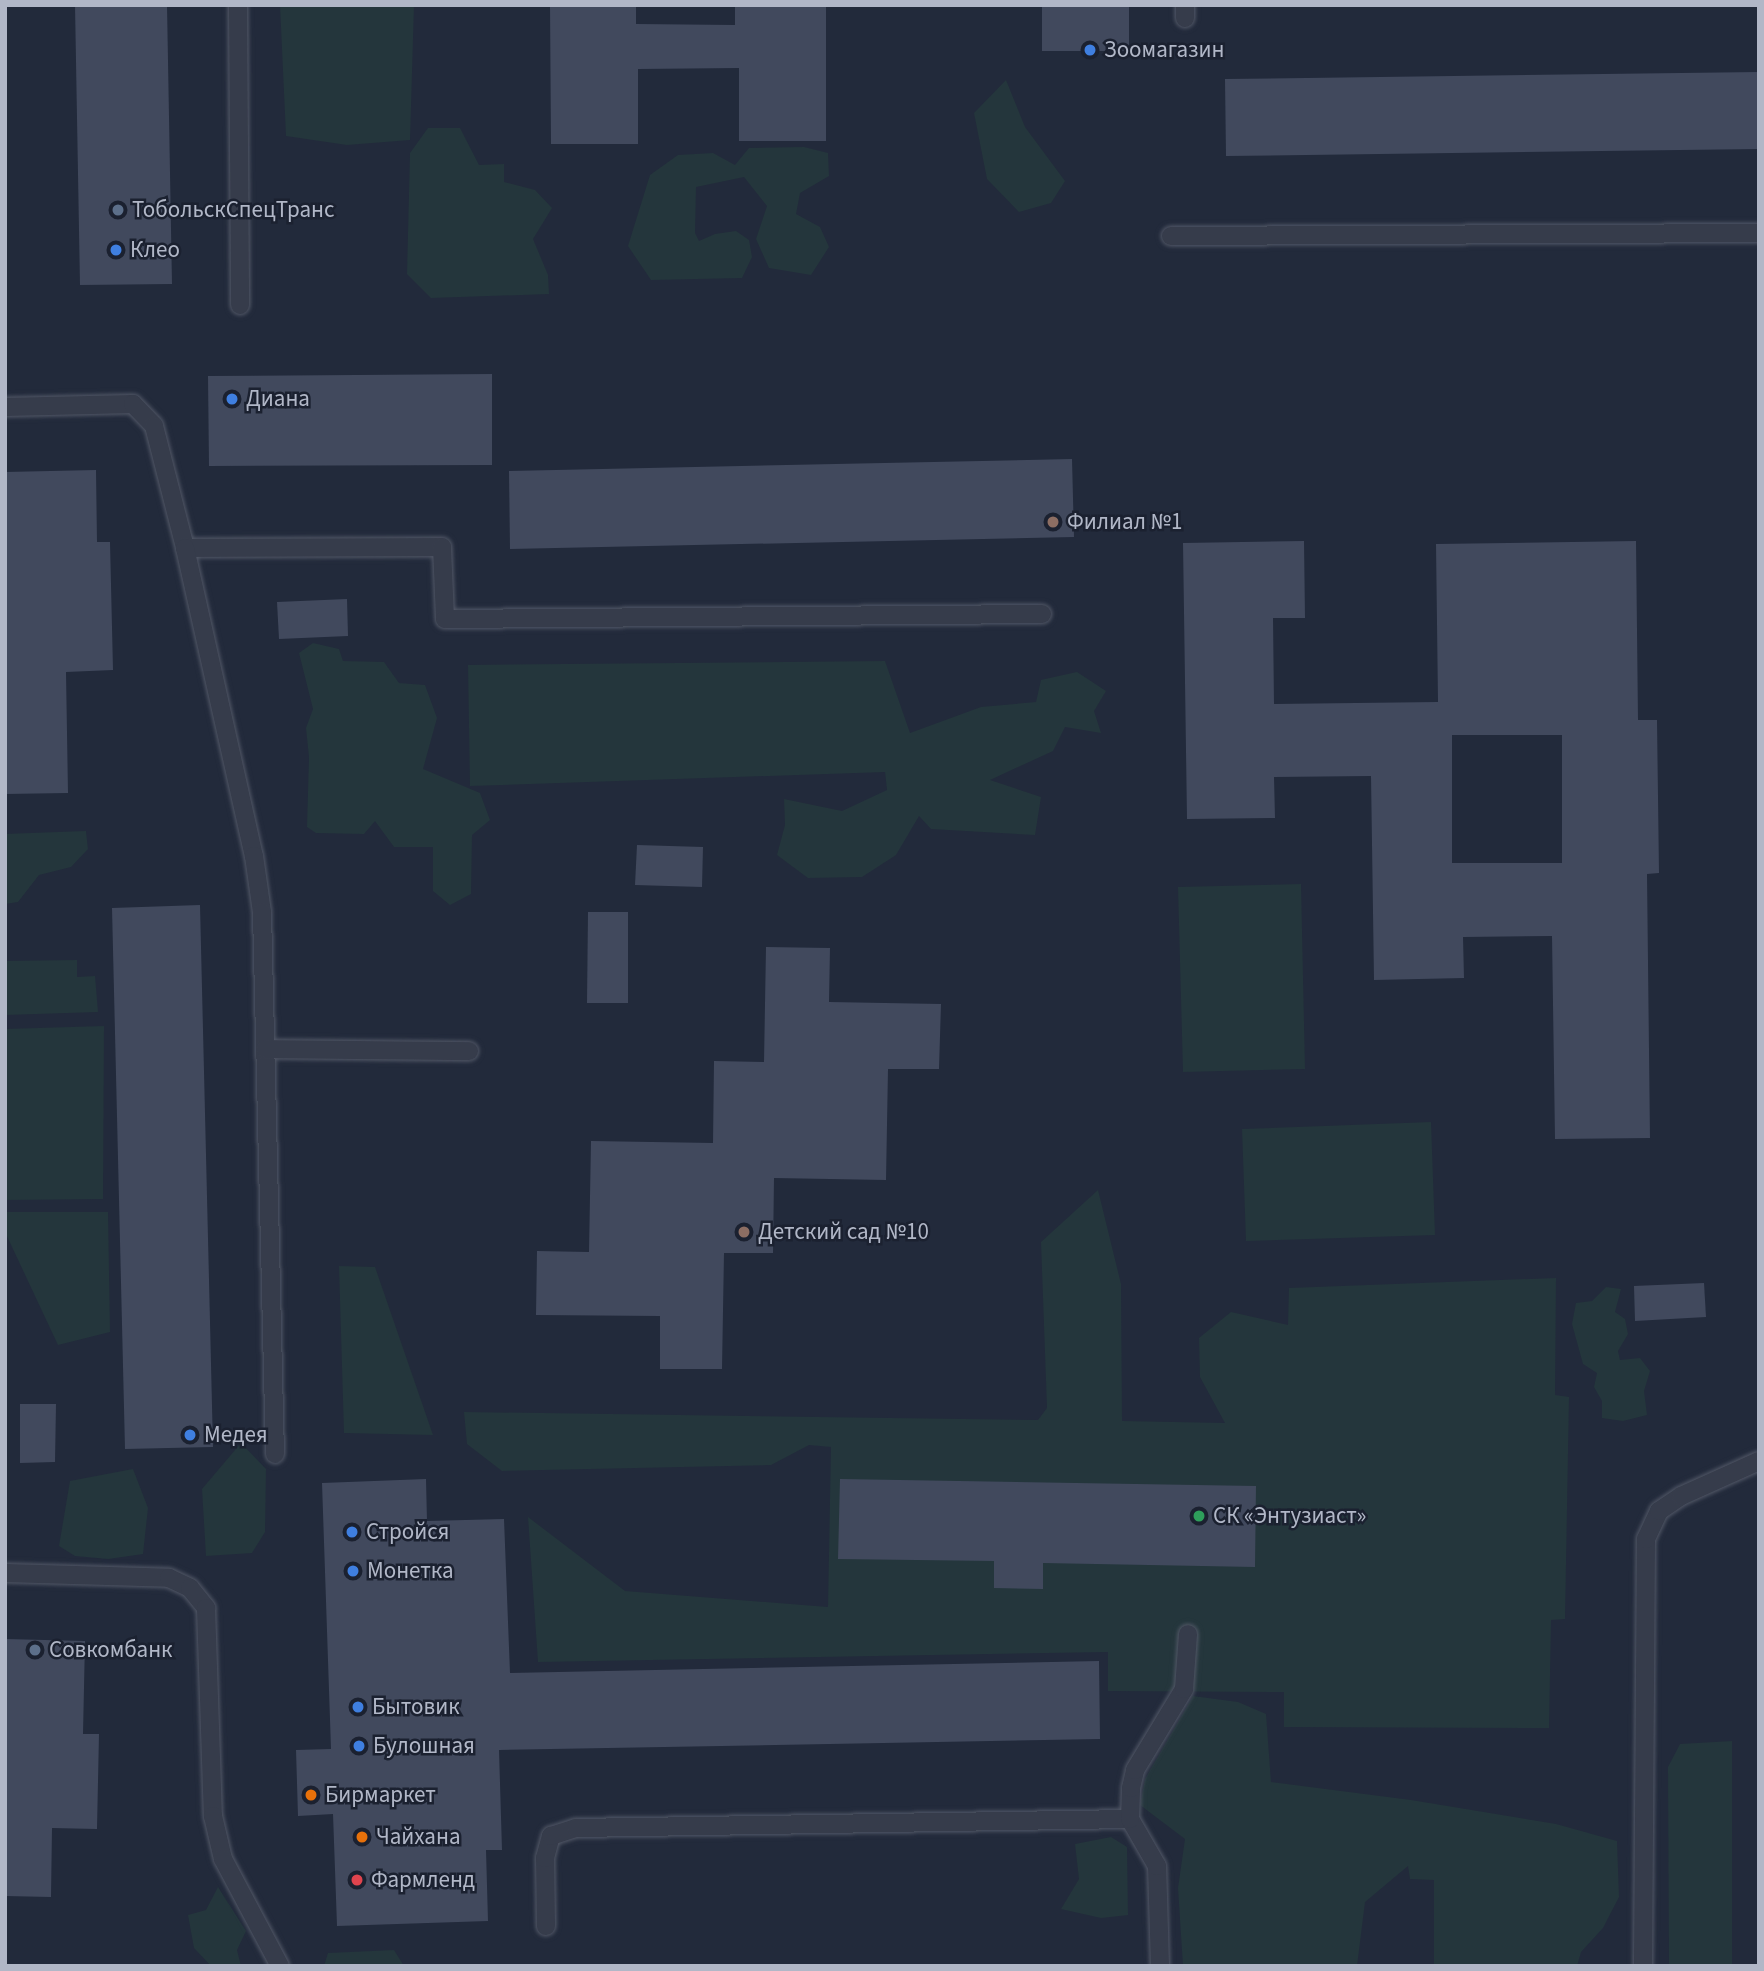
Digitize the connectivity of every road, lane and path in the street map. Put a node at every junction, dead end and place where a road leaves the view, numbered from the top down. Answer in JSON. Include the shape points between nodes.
{"nodes":[{"id":1,"x":238,"y":5,"type":"edge"},
{"id":2,"x":1759,"y":233,"type":"edge"},
{"id":3,"x":1171,"y":236,"type":"dead end"},
{"id":4,"x":240,"y":304,"type":"dead end"},
{"id":5,"x":5,"y":407,"type":"edge"},
{"id":6,"x":185,"y":548,"type":"junction"},
{"id":7,"x":1042,"y":614,"type":"dead end"},
{"id":8,"x":265,"y":1049,"type":"junction"},
{"id":9,"x":469,"y":1051,"type":"dead end"},
{"id":10,"x":275,"y":1454,"type":"dead end"},
{"id":11,"x":1759,"y":1461,"type":"edge"},
{"id":12,"x":5,"y":1573,"type":"edge"},
{"id":13,"x":1188,"y":1633,"type":"dead end"},
{"id":14,"x":1130,"y":1819,"type":"junction"},
{"id":15,"x":546,"y":1926,"type":"dead end"},
{"id":16,"x":280,"y":1966,"type":"edge"},
{"id":17,"x":1160,"y":1966,"type":"edge"},
{"id":18,"x":1643,"y":1966,"type":"edge"}],
"edges":[{"from":1,"to":4,"type":"lane"},
{"from":2,"to":3,"type":"lane"},
{"from":5,"to":6,"type":"lane","via":[[133,404],[154,426]]},
{"from":6,"to":7,"type":"lane","via":[[442,547],[445,619]]},
{"from":6,"to":8,"type":"lane","via":[[254,856],[262,912]]},
{"from":8,"to":9,"type":"lane"},
{"from":8,"to":10,"type":"lane"},
{"from":11,"to":18,"type":"lane","via":[[1681,1496],[1659,1511],[1646,1539]]},
{"from":12,"to":16,"type":"lane","via":[[169,1578],[190,1588],[206,1608],[213,1816],[223,1859]]},
{"from":13,"to":14,"type":"lane","via":[[1184,1689],[1135,1770]]},
{"from":14,"to":15,"type":"lane","via":[[576,1828],[551,1836],[545,1857]]},
{"from":14,"to":17,"type":"lane","via":[[1157,1866]]}]}
